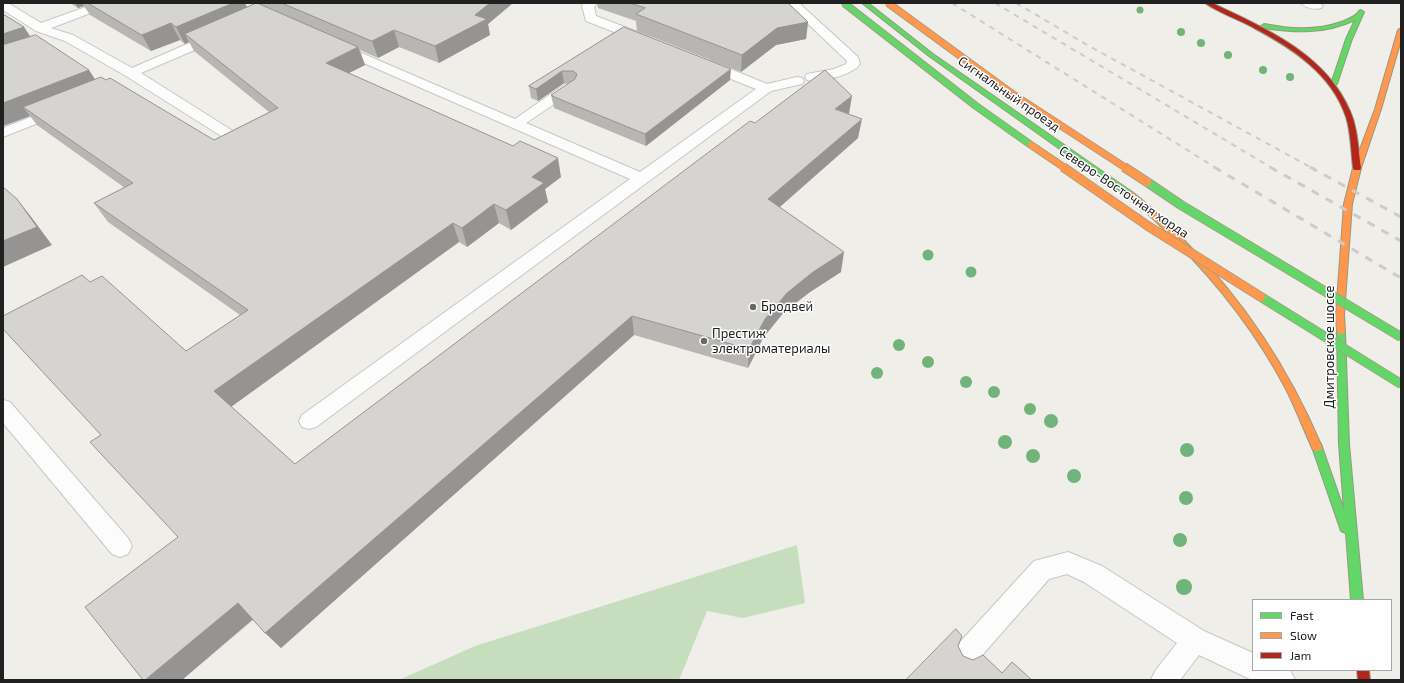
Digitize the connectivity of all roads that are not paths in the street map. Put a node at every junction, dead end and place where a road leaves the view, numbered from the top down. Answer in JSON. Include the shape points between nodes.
{"nodes":[{"id":1,"x":108,"y":3,"type":"edge"},
{"id":2,"x":591,"y":3,"type":"edge"},
{"id":3,"x":792,"y":3,"type":"edge"},
{"id":4,"x":844,"y":3,"type":"edge"},
{"id":5,"x":865,"y":3,"type":"edge"},
{"id":6,"x":888,"y":3,"type":"edge"},
{"id":7,"x":1208,"y":3,"type":"edge"},
{"id":8,"x":1364,"y":3,"type":"edge"},
{"id":9,"x":3,"y":5,"type":"edge"},
{"id":10,"x":1359,"y":16,"type":"junction"},
{"id":11,"x":1237,"y":18,"type":"junction"},
{"id":12,"x":40,"y":28,"type":"junction"},
{"id":13,"x":229,"y":30,"type":"edge"},
{"id":14,"x":1401,"y":30,"type":"edge"},
{"id":15,"x":69,"y":38,"type":"junction"},
{"id":16,"x":329,"y":43,"type":"edge"},
{"id":17,"x":656,"y":44,"type":"edge"},
{"id":18,"x":47,"y":46,"type":"edge"},
{"id":19,"x":693,"y":59,"type":"edge"},
{"id":20,"x":812,"y":77,"type":"dead end"},
{"id":21,"x":131,"y":78,"type":"junction"},
{"id":22,"x":797,"y":81,"type":"dead end"},
{"id":23,"x":1334,"y":84,"type":"junction"},
{"id":24,"x":570,"y":87,"type":"edge"},
{"id":25,"x":766,"y":88,"type":"junction"},
{"id":26,"x":66,"y":106,"type":"edge"},
{"id":27,"x":516,"y":124,"type":"junction"},
{"id":28,"x":3,"y":133,"type":"edge"},
{"id":29,"x":231,"y":136,"type":"edge"},
{"id":30,"x":1357,"y":168,"type":"junction"},
{"id":31,"x":642,"y":179,"type":"junction"},
{"id":32,"x":1401,"y":337,"type":"edge"},
{"id":33,"x":1401,"y":384,"type":"edge"},
{"id":34,"x":3,"y":408,"type":"edge"},
{"id":35,"x":309,"y":421,"type":"dead end"},
{"id":36,"x":120,"y":546,"type":"dead end"},
{"id":37,"x":1355,"y":568,"type":"junction"},
{"id":38,"x":1357,"y":599,"type":"edge"},
{"id":39,"x":1195,"y":640,"type":"junction"},
{"id":40,"x":970,"y":651,"type":"dead end"},
{"id":41,"x":1252,"y":667,"type":"edge"},
{"id":42,"x":1262,"y":671,"type":"edge"},
{"id":43,"x":1164,"y":680,"type":"edge"},
{"id":44,"x":1282,"y":680,"type":"edge"}],
"edges":[{"from":1,"to":12,"type":"lane"},
{"from":2,"to":17,"type":"lane","via":[[588,6],[590,18]]},
{"from":3,"to":20,"type":"lane","via":[[853,60],[852,68],[845,71]]},
{"from":4,"to":33,"type":"main road","name":"Северо-Восточная хорда","bridge":true,"via":[[976,106],[1148,226]]},
{"from":5,"to":37,"type":"main road","name":"Сигнальный проезд","via":[[931,55],[1140,202],[1210,273],[1253,325],[1292,390],[1330,481]]},
{"from":6,"to":32,"type":"main road","name":"Северо-Восточная хорда","bridge":true,"via":[[1011,93],[1174,201]]},
{"from":7,"to":11,"type":"main road"},
{"from":8,"to":10,"type":"main road"},
{"from":9,"to":12,"type":"lane"},
{"from":10,"to":11,"type":"main road","via":[[1328,30],[1307,32],[1285,31]]},
{"from":10,"to":23,"type":"main road"},
{"from":11,"to":23,"type":"main road","via":[[1298,52],[1316,65]]},
{"from":12,"to":15,"type":"lane"},
{"from":13,"to":21,"type":"lane"},
{"from":14,"to":30,"type":"main road","name":"Дмитровское шоссе","via":[[1378,109]]},
{"from":15,"to":18,"type":"lane"},
{"from":15,"to":21,"type":"lane"},
{"from":16,"to":27,"type":"lane"},
{"from":19,"to":25,"type":"lane"},
{"from":21,"to":29,"type":"lane"},
{"from":22,"to":25,"type":"lane"},
{"from":23,"to":30,"type":"main road","via":[[1347,111]]},
{"from":24,"to":27,"type":"lane"},
{"from":25,"to":31,"type":"lane"},
{"from":26,"to":28,"type":"lane"},
{"from":27,"to":31,"type":"lane"},
{"from":30,"to":37,"type":"main road","name":"Дмитровское шоссе","via":[[1348,204],[1340,315],[1344,444]]},
{"from":31,"to":35,"type":"lane"},
{"from":34,"to":36,"type":"lane"},
{"from":37,"to":38,"type":"main road","name":"Дмитровское шоссе"},
{"from":39,"to":40,"type":"lane","via":[[1093,574],[1068,563],[1042,569]]},
{"from":39,"to":41,"type":"lane"},
{"from":39,"to":43,"type":"lane"},
{"from":42,"to":44,"type":"lane"}]}
